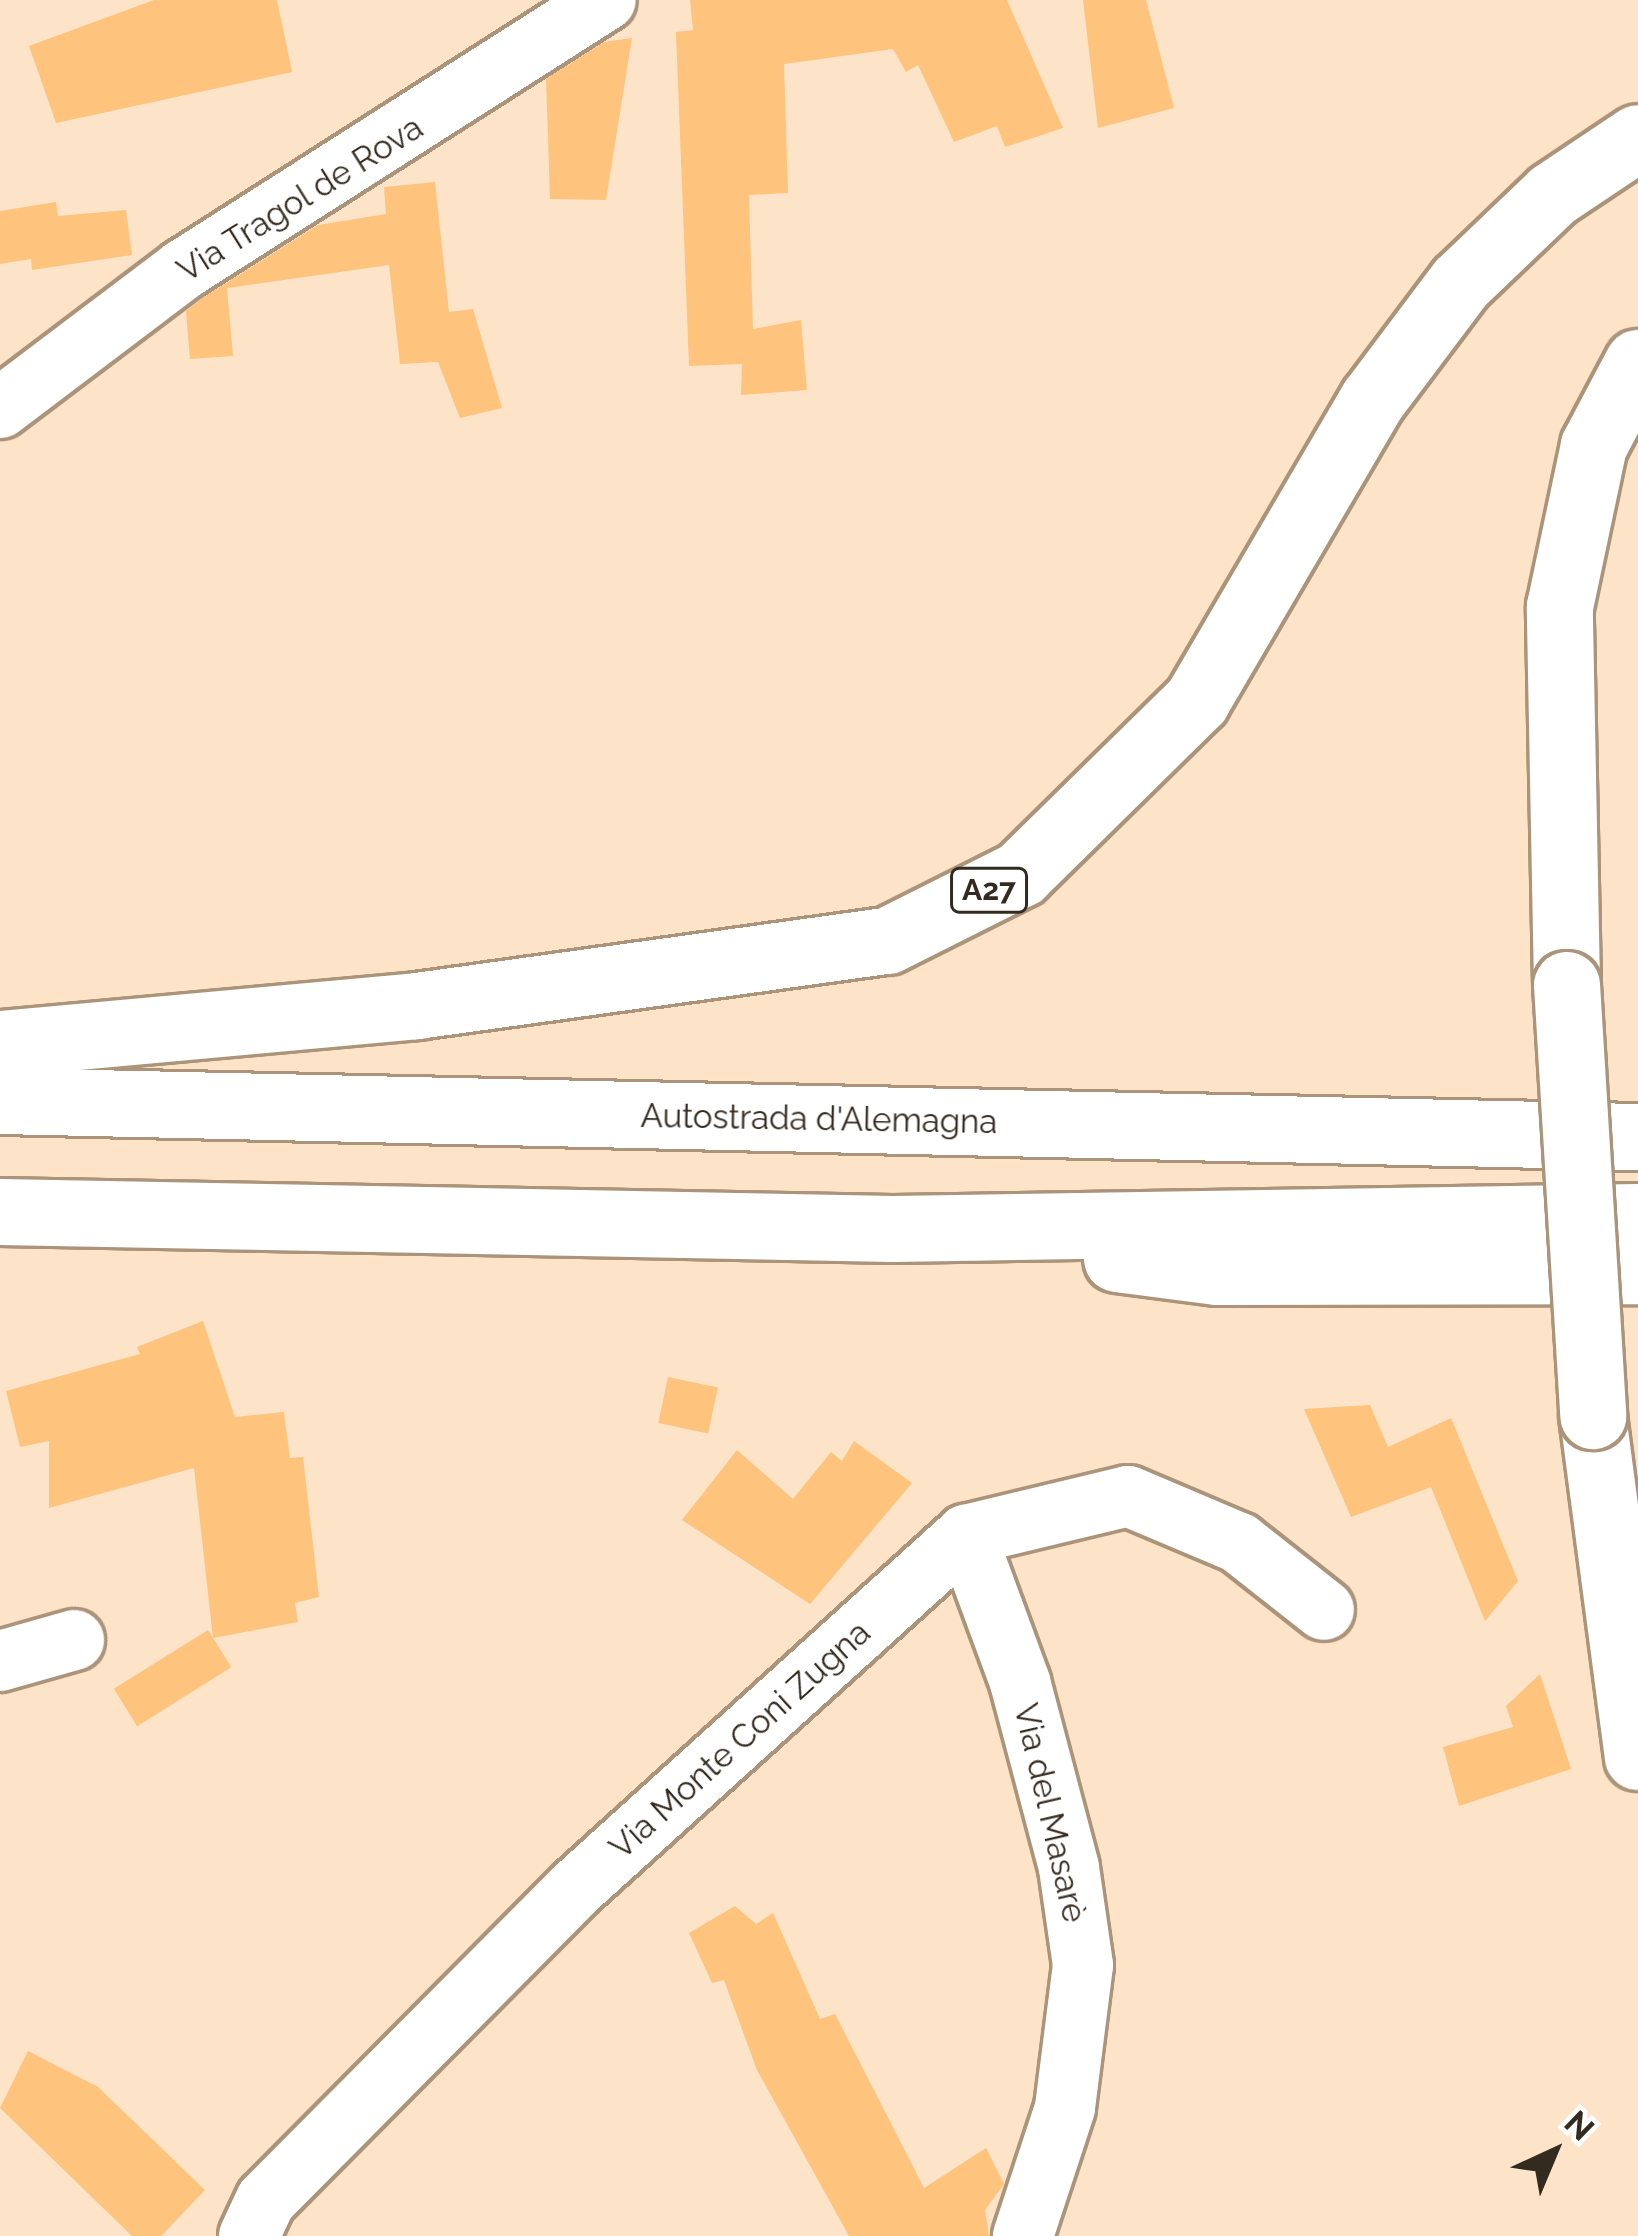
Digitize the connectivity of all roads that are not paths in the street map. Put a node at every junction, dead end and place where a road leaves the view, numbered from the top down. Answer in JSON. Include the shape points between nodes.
{"nodes":[{"id":1,"x":606,"y":0,"type":"edge"},
{"id":2,"x":1638,"y":138,"type":"edge"},
{"id":3,"x":1638,"y":363,"type":"edge"},
{"id":4,"x":0,"y":408,"type":"edge"},
{"id":5,"x":0,"y":1044,"type":"edge"},
{"id":6,"x":0,"y":1101,"type":"edge"},
{"id":7,"x":1638,"y":1137,"type":"edge"},
{"id":8,"x":0,"y":1212,"type":"edge"},
{"id":9,"x":1638,"y":1217,"type":"edge"},
{"id":10,"x":893,"y":1229,"type":"junction"},
{"id":11,"x":1638,"y":1271,"type":"edge"},
{"id":12,"x":966,"y":1535,"type":"junction"},
{"id":13,"x":1324,"y":1610,"type":"dead end"},
{"id":14,"x":74,"y":1640,"type":"dead end"},
{"id":15,"x":0,"y":1661,"type":"edge"},
{"id":16,"x":1638,"y":1756,"type":"edge"},
{"id":17,"x":249,"y":2236,"type":"edge"},
{"id":18,"x":1023,"y":2236,"type":"edge"}],
"edges":[{"from":1,"to":4,"type":"street","name":"Via Tragol de Rova","via":[[184,269]]},
{"from":2,"to":5,"type":"highway","number":"A27","via":[[1553,195],[1461,284],[1373,400],[1197,701],[1021,874],[888,941],[417,1006]]},
{"from":3,"to":16,"type":"highway","bridge":true,"via":[[1594,446],[1560,608],[1567,985],[1593,1416]]},
{"from":6,"to":7,"type":"highway","name":"Autostrada d'Alemagna"},
{"from":8,"to":10,"type":"highway"},
{"from":9,"to":10,"type":"highway"},
{"from":10,"to":11,"type":"highway","via":[[1217,1272]]},
{"from":12,"to":13,"type":"street","name":"Via Monte Coni Zugna","via":[[1128,1496],[1239,1543]]},
{"from":12,"to":17,"type":"street","name":"Via Monte Coni Zugna","via":[[577,1887],[266,2200]]},
{"from":12,"to":18,"type":"street","name":"Via del Masarè","via":[[1025,1703],[1070,1868],[1083,1965],[1065,2108]]},
{"from":14,"to":15,"type":"street"}]}
